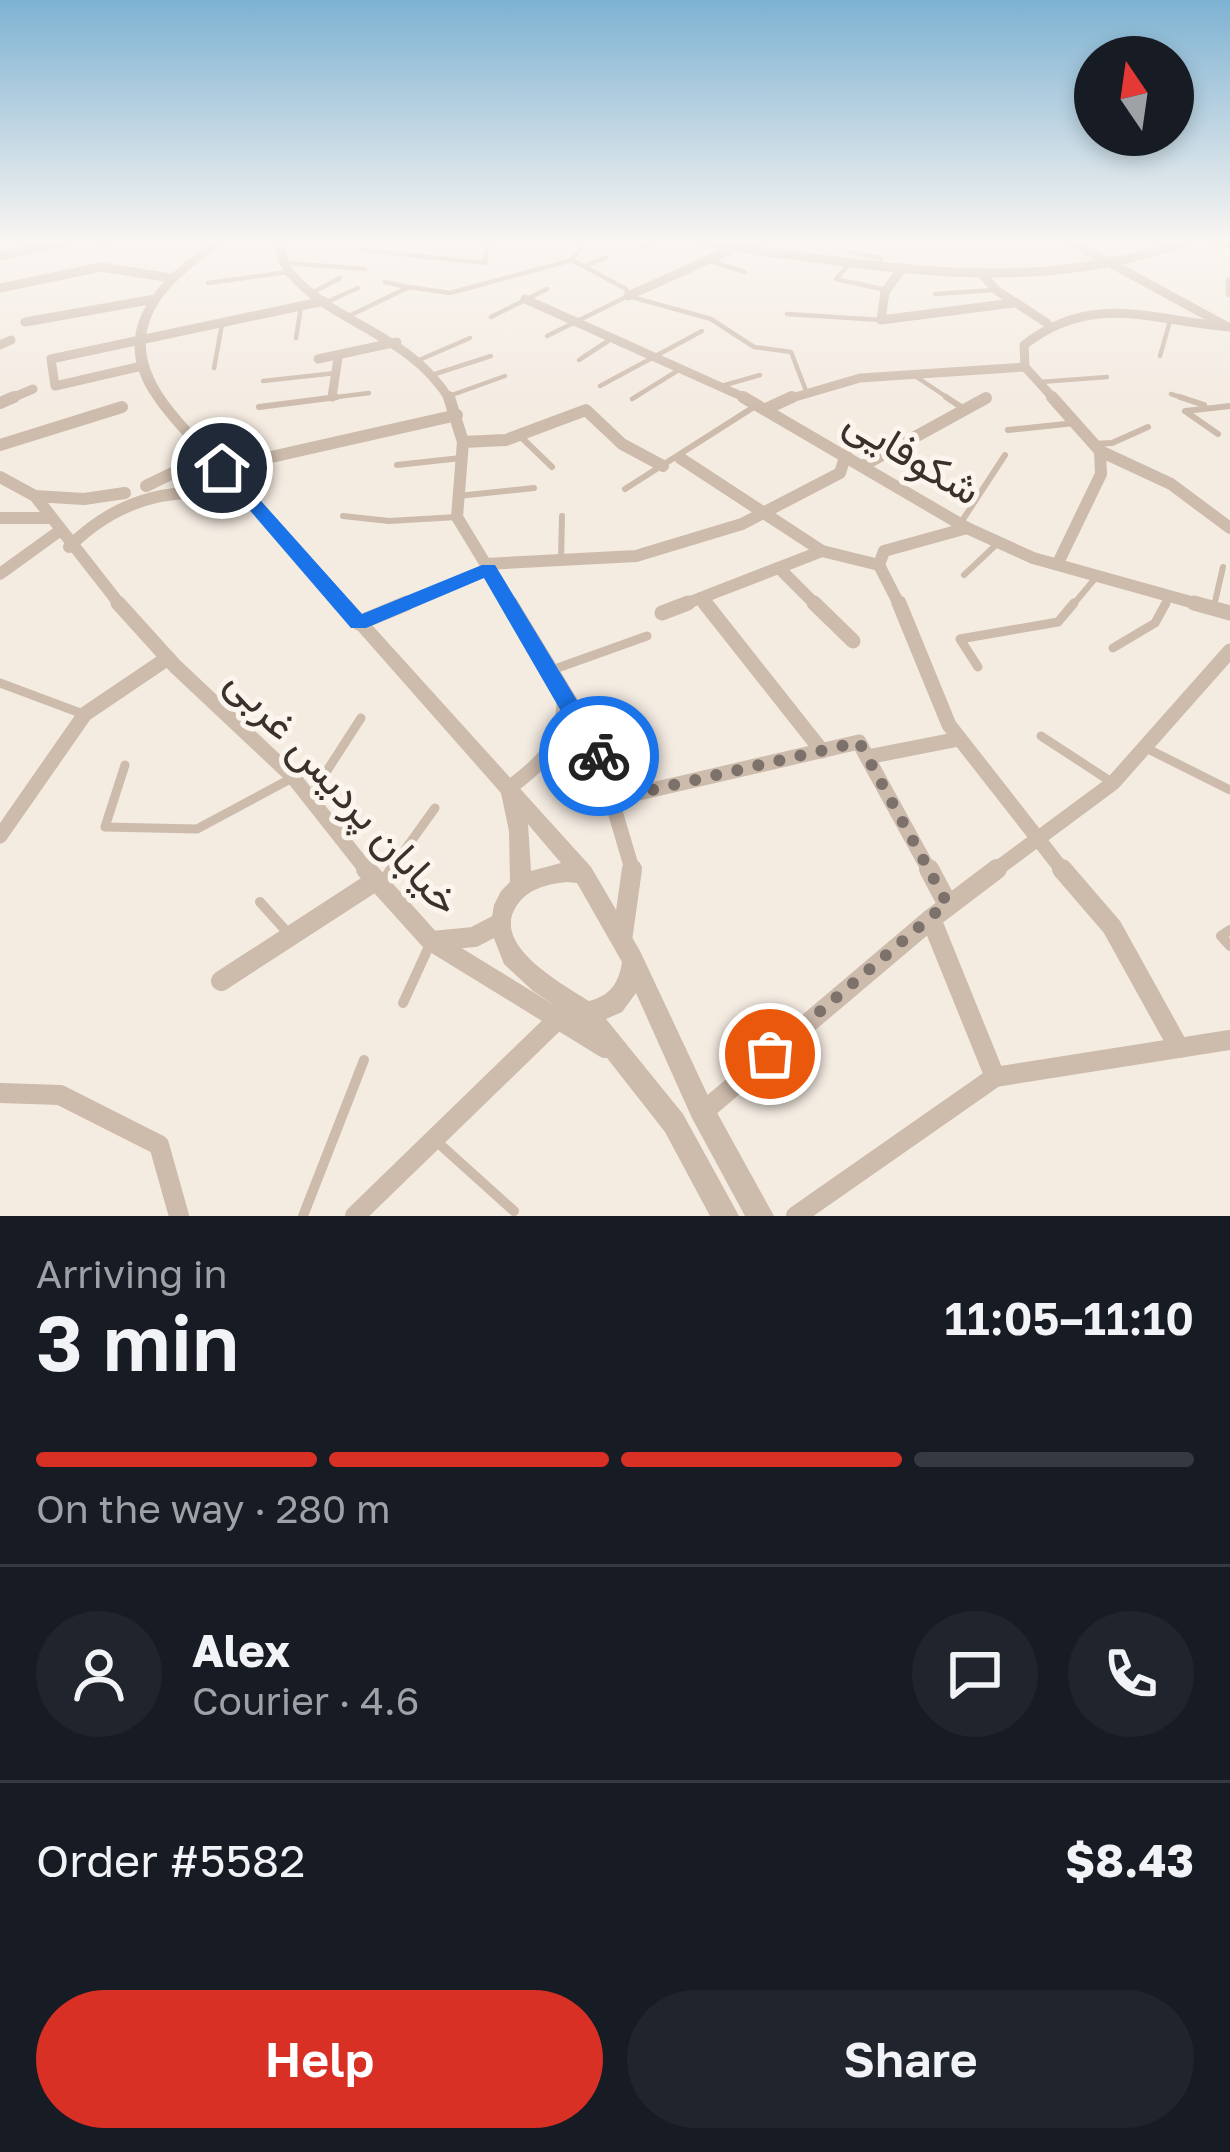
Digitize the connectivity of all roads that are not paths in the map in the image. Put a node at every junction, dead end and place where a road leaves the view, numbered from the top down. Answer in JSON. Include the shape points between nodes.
{"nodes":[{"id":1,"x":326,"y":297,"type":"edge"},
{"id":2,"x":389,"y":297,"type":"edge"},
{"id":3,"x":527,"y":297,"type":"edge"},
{"id":4,"x":626,"y":297,"type":"edge"},
{"id":5,"x":631,"y":297,"type":"edge"},
{"id":6,"x":885,"y":297,"type":"edge"},
{"id":7,"x":1005,"y":297,"type":"edge"},
{"id":8,"x":1173,"y":297,"type":"edge"},
{"id":9,"x":321,"y":298,"type":"junction"},
{"id":10,"x":524,"y":298,"type":"junction"},
{"id":11,"x":155,"y":299,"type":"joint"},
{"id":12,"x":1013,"y":303,"type":"junction"},
{"id":13,"x":301,"y":307,"type":"junction"},
{"id":14,"x":787,"y":314,"type":"dead end"},
{"id":15,"x":351,"y":315,"type":"junction"},
{"id":16,"x":491,"y":317,"type":"dead end"},
{"id":17,"x":881,"y":320,"type":"junction"},
{"id":18,"x":1169,"y":321,"type":"junction"},
{"id":19,"x":25,"y":322,"type":"dead end"},
{"id":20,"x":574,"y":322,"type":"junction"},
{"id":21,"x":1047,"y":323,"type":"junction"},
{"id":22,"x":222,"y":324,"type":"junction"},
{"id":23,"x":1230,"y":328,"type":"edge"},
{"id":24,"x":702,"y":331,"type":"dead end"},
{"id":25,"x":547,"y":336,"type":"dead end"},
{"id":26,"x":296,"y":338,"type":"dead end"},
{"id":27,"x":470,"y":338,"type":"dead end"},
{"id":28,"x":139,"y":340,"type":"junction"},
{"id":29,"x":611,"y":340,"type":"junction"},
{"id":30,"x":397,"y":342,"type":"junction"},
{"id":31,"x":491,"y":356,"type":"dead end"},
{"id":32,"x":1160,"y":356,"type":"dead end"},
{"id":33,"x":318,"y":358,"type":"dead end"},
{"id":34,"x":338,"y":358,"type":"junction"},
{"id":35,"x":646,"y":358,"type":"junction"},
{"id":36,"x":877,"y":358,"type":"dead end"},
{"id":37,"x":579,"y":360,"type":"dead end"},
{"id":38,"x":417,"y":361,"type":"junction"},
{"id":39,"x":142,"y":365,"type":"junction"},
{"id":40,"x":1024,"y":367,"type":"junction"},
{"id":41,"x":214,"y":368,"type":"dead end"},
{"id":42,"x":677,"y":371,"type":"junction"},
{"id":43,"x":336,"y":373,"type":"junction"},
{"id":44,"x":911,"y":373,"type":"junction"},
{"id":45,"x":432,"y":375,"type":"junction"},
{"id":46,"x":760,"y":375,"type":"dead end"},
{"id":47,"x":889,"y":375,"type":"junction"},
{"id":48,"x":505,"y":376,"type":"dead end"},
{"id":49,"x":1107,"y":377,"type":"dead end"},
{"id":50,"x":263,"y":381,"type":"dead end"},
{"id":51,"x":1040,"y":382,"type":"junction"},
{"id":52,"x":600,"y":386,"type":"dead end"},
{"id":53,"x":718,"y":387,"type":"junction"},
{"id":54,"x":806,"y":388,"type":"junction"},
{"id":55,"x":33,"y":389,"type":"dead end"},
{"id":56,"x":369,"y":393,"type":"dead end"},
{"id":57,"x":1171,"y":394,"type":"dead end"},
{"id":58,"x":448,"y":396,"type":"junction"},
{"id":59,"x":332,"y":398,"type":"junction"},
{"id":60,"x":986,"y":398,"type":"dead end"},
{"id":61,"x":632,"y":399,"type":"dead end"},
{"id":62,"x":0,"y":403,"type":"edge"},
{"id":63,"x":763,"y":406,"type":"junction"},
{"id":64,"x":1230,"y":406,"type":"edge"},
{"id":65,"x":122,"y":407,"type":"dead end"},
{"id":66,"x":259,"y":407,"type":"dead end"},
{"id":67,"x":1209,"y":407,"type":"junction"},
{"id":68,"x":964,"y":410,"type":"junction"},
{"id":69,"x":457,"y":415,"type":"junction"},
{"id":70,"x":1075,"y":423,"type":"junction"},
{"id":71,"x":1148,"y":427,"type":"dead end"},
{"id":72,"x":1008,"y":430,"type":"dead end"},
{"id":73,"x":1218,"y":434,"type":"dead end"},
{"id":74,"x":519,"y":435,"type":"junction"},
{"id":75,"x":463,"y":442,"type":"junction"},
{"id":76,"x":0,"y":445,"type":"edge"},
{"id":77,"x":202,"y":447,"type":"junction"},
{"id":78,"x":1097,"y":448,"type":"junction"},
{"id":79,"x":846,"y":454,"type":"junction"},
{"id":80,"x":1005,"y":455,"type":"dead end"},
{"id":81,"x":462,"y":458,"type":"junction"},
{"id":82,"x":680,"y":458,"type":"junction"},
{"id":83,"x":398,"y":465,"type":"dead end"},
{"id":84,"x":864,"y":465,"type":"junction"},
{"id":85,"x":663,"y":466,"type":"junction"},
{"id":86,"x":552,"y":467,"type":"dead end"},
{"id":87,"x":222,"y":468,"type":"junction"},
{"id":88,"x":0,"y":477,"type":"edge"},
{"id":89,"x":534,"y":488,"type":"dead end"},
{"id":90,"x":625,"y":489,"type":"dead end"},
{"id":91,"x":244,"y":494,"type":"junction"},
{"id":92,"x":34,"y":496,"type":"junction"},
{"id":93,"x":456,"y":496,"type":"junction"},
{"id":94,"x":769,"y":512,"type":"junction"},
{"id":95,"x":343,"y":516,"type":"dead end"},
{"id":96,"x":562,"y":516,"type":"dead end"},
{"id":97,"x":457,"y":517,"type":"junction"},
{"id":98,"x":0,"y":518,"type":"edge"},
{"id":99,"x":49,"y":518,"type":"junction"},
{"id":100,"x":964,"y":526,"type":"junction"},
{"id":101,"x":1230,"y":528,"type":"edge"},
{"id":102,"x":58,"y":532,"type":"junction"},
{"id":103,"x":998,"y":542,"type":"junction"},
{"id":104,"x":69,"y":547,"type":"junction"},
{"id":105,"x":822,"y":551,"type":"junction"},
{"id":106,"x":561,"y":560,"type":"junction"},
{"id":107,"x":1058,"y":563,"type":"junction"},
{"id":108,"x":879,"y":565,"type":"junction"},
{"id":109,"x":487,"y":567,"type":"junction"},
{"id":110,"x":1223,"y":567,"type":"dead end"},
{"id":111,"x":778,"y":568,"type":"junction"},
{"id":112,"x":0,"y":574,"type":"edge"},
{"id":113,"x":964,"y":575,"type":"dead end"},
{"id":114,"x":1098,"y":575,"type":"junction"},
{"id":115,"x":1170,"y":595,"type":"junction"},
{"id":116,"x":701,"y":598,"type":"junction"},
{"id":117,"x":1213,"y":608,"type":"junction"},
{"id":118,"x":662,"y":613,"type":"dead end"},
{"id":119,"x":1230,"y":613,"type":"edge"},
{"id":120,"x":358,"y":623,"type":"junction"},
{"id":121,"x":647,"y":636,"type":"dead end"},
{"id":122,"x":853,"y":641,"type":"dead end"},
{"id":123,"x":1113,"y":647,"type":"dead end"},
{"id":124,"x":1230,"y":651,"type":"edge"},
{"id":125,"x":168,"y":658,"type":"junction"},
{"id":126,"x":978,"y":667,"type":"dead end"},
{"id":127,"x":552,"y":670,"type":"junction"},
{"id":128,"x":0,"y":683,"type":"edge"},
{"id":129,"x":564,"y":694,"type":"junction"},
{"id":130,"x":85,"y":714,"type":"junction"},
{"id":131,"x":361,"y":718,"type":"dead end"},
{"id":132,"x":1041,"y":736,"type":"dead end"},
{"id":133,"x":959,"y":739,"type":"junction"},
{"id":134,"x":1148,"y":749,"type":"junction"},
{"id":135,"x":822,"y":751,"type":"junction"},
{"id":136,"x":867,"y":758,"type":"junction"},
{"id":137,"x":125,"y":765,"type":"dead end"},
{"id":138,"x":293,"y":777,"type":"junction"},
{"id":139,"x":1112,"y":783,"type":"junction"},
{"id":140,"x":509,"y":788,"type":"junction"},
{"id":141,"x":1230,"y":790,"type":"edge"},
{"id":142,"x":309,"y":798,"type":"junction"},
{"id":143,"x":613,"y":799,"type":"junction"},
{"id":144,"x":435,"y":808,"type":"dead end"},
{"id":145,"x":0,"y":836,"type":"edge"},
{"id":146,"x":1036,"y":842,"type":"junction"},
{"id":147,"x":583,"y":874,"type":"junction"},
{"id":148,"x":377,"y":884,"type":"junction"},
{"id":149,"x":520,"y":884,"type":"junction"},
{"id":150,"x":260,"y":902,"type":"dead end"},
{"id":151,"x":947,"y":903,"type":"junction"},
{"id":152,"x":931,"y":919,"type":"junction"},
{"id":153,"x":501,"y":923,"type":"junction"},
{"id":154,"x":1230,"y":930,"type":"edge"},
{"id":155,"x":293,"y":939,"type":"junction"},
{"id":156,"x":431,"y":941,"type":"junction"},
{"id":157,"x":1230,"y":946,"type":"edge"},
{"id":158,"x":628,"y":951,"type":"junction"},
{"id":159,"x":221,"y":981,"type":"dead end"},
{"id":160,"x":404,"y":1003,"type":"dead end"},
{"id":161,"x":573,"y":1015,"type":"junction"},
{"id":162,"x":1230,"y":1040,"type":"edge"},
{"id":163,"x":1179,"y":1048,"type":"junction"},
{"id":164,"x":364,"y":1060,"type":"dead end"},
{"id":165,"x":995,"y":1077,"type":"junction"},
{"id":166,"x":0,"y":1093,"type":"edge"},
{"id":167,"x":703,"y":1112,"type":"junction"},
{"id":168,"x":434,"y":1140,"type":"junction"},
{"id":169,"x":514,"y":1211,"type":"dead end"},
{"id":170,"x":179,"y":1216,"type":"edge"},
{"id":171,"x":303,"y":1216,"type":"edge"},
{"id":172,"x":356,"y":1216,"type":"edge"},
{"id":173,"x":725,"y":1216,"type":"edge"},
{"id":174,"x":760,"y":1216,"type":"edge"},
{"id":175,"x":796,"y":1216,"type":"edge"}],
"edges":[{"from":1,"to":9,"type":"lane"},
{"from":2,"to":15,"type":"lane"},
{"from":3,"to":10,"type":"lane"},
{"from":4,"to":20,"type":"lane"},
{"from":5,"to":54,"type":"lane","via":[[711,319],[754,347],[791,352]]},
{"from":6,"to":17,"type":"street"},
{"from":7,"to":12,"type":"street"},
{"from":8,"to":23,"type":"street"},
{"from":9,"to":13,"type":"street"},
{"from":9,"to":15,"type":"street"},
{"from":10,"to":16,"type":"lane"},
{"from":10,"to":20,"type":"street","name":"شکوفایی"},
{"from":11,"to":19,"type":"street"},
{"from":11,"to":28,"type":"street"},
{"from":12,"to":17,"type":"street"},
{"from":12,"to":21,"type":"street"},
{"from":13,"to":22,"type":"street"},
{"from":13,"to":26,"type":"lane"},
{"from":14,"to":17,"type":"lane"},
{"from":15,"to":30,"type":"street"},
{"from":18,"to":21,"type":"street","via":[[1109,310]]},
{"from":18,"to":23,"type":"street"},
{"from":18,"to":32,"type":"lane"},
{"from":20,"to":25,"type":"lane"},
{"from":20,"to":29,"type":"street","name":"شکوفایی"},
{"from":21,"to":40,"type":"street","via":[[1024,345]]},
{"from":22,"to":28,"type":"street"},
{"from":22,"to":41,"type":"lane"},
{"from":24,"to":35,"type":"lane"},
{"from":27,"to":38,"type":"lane"},
{"from":28,"to":39,"type":"street"},
{"from":28,"to":39,"type":"street","via":[[51,359],[55,386]]},
{"from":29,"to":35,"type":"street","name":"شکوفایی"},
{"from":29,"to":37,"type":"lane"},
{"from":30,"to":34,"type":"street"},
{"from":30,"to":38,"type":"street"},
{"from":31,"to":45,"type":"lane"},
{"from":33,"to":34,"type":"street"},
{"from":34,"to":43,"type":"street"},
{"from":35,"to":42,"type":"street","name":"شکوفایی"},
{"from":35,"to":52,"type":"lane"},
{"from":36,"to":47,"type":"street"},
{"from":38,"to":45,"type":"street"},
{"from":39,"to":77,"type":"street"},
{"from":40,"to":44,"type":"street"},
{"from":40,"to":51,"type":"street"},
{"from":42,"to":53,"type":"street","name":"شکوفایی"},
{"from":42,"to":61,"type":"lane"},
{"from":43,"to":50,"type":"lane"},
{"from":43,"to":59,"type":"street"},
{"from":44,"to":47,"type":"street"},
{"from":44,"to":68,"type":"lane"},
{"from":45,"to":58,"type":"street"},
{"from":46,"to":53,"type":"lane"},
{"from":47,"to":54,"type":"street"},
{"from":48,"to":58,"type":"lane"},
{"from":49,"to":51,"type":"lane"},
{"from":51,"to":70,"type":"street"},
{"from":53,"to":63,"type":"street","name":"شکوفایی"},
{"from":54,"to":63,"type":"street"},
{"from":55,"to":62,"type":"street"},
{"from":56,"to":59,"type":"lane"},
{"from":57,"to":67,"type":"lane"},
{"from":58,"to":69,"type":"street"},
{"from":59,"to":66,"type":"lane"},
{"from":60,"to":68,"type":"street"},
{"from":63,"to":79,"type":"street","name":"شکوفایی"},
{"from":63,"to":82,"type":"lane"},
{"from":64,"to":67,"type":"lane"},
{"from":65,"to":76,"type":"street"},
{"from":67,"to":73,"type":"lane","via":[[1185,411]]},
{"from":68,"to":84,"type":"street"},
{"from":69,"to":75,"type":"street"},
{"from":69,"to":87,"type":"street"},
{"from":70,"to":72,"type":"lane"},
{"from":70,"to":78,"type":"street"},
{"from":71,"to":78,"type":"lane"},
{"from":74,"to":75,"type":"street"},
{"from":74,"to":85,"type":"street","via":[[586,410],[622,444]]},
{"from":74,"to":86,"type":"lane"},
{"from":75,"to":81,"type":"street"},
{"from":77,"to":87,"type":"street"},
{"from":77,"to":92,"type":"street","via":[[181,469],[113,496]]},
{"from":78,"to":101,"type":"street","via":[[1171,484]]},
{"from":78,"to":107,"type":"street","via":[[1101,474]]},
{"from":79,"to":84,"type":"street","name":"شکوفایی"},
{"from":79,"to":94,"type":"street","via":[[840,472]]},
{"from":80,"to":100,"type":"lane"},
{"from":81,"to":83,"type":"lane"},
{"from":81,"to":93,"type":"street"},
{"from":82,"to":85,"type":"lane"},
{"from":82,"to":94,"type":"street"},
{"from":84,"to":100,"type":"street","name":"شکوفایی"},
{"from":85,"to":90,"type":"lane"},
{"from":87,"to":91,"type":"street"},
{"from":88,"to":92,"type":"street","name":"خیابان پردیس غربی"},
{"from":89,"to":93,"type":"lane"},
{"from":91,"to":104,"type":"street","via":[[156,491],[115,505]]},
{"from":91,"to":120,"type":"street"},
{"from":92,"to":99,"type":"street","name":"خیابان پردیس غربی"},
{"from":93,"to":97,"type":"street"},
{"from":94,"to":105,"type":"street"},
{"from":94,"to":106,"type":"street","via":[[636,556]]},
{"from":95,"to":97,"type":"lane"},
{"from":96,"to":106,"type":"lane"},
{"from":97,"to":109,"type":"street"},
{"from":98,"to":99,"type":"street"},
{"from":99,"to":102,"type":"street","name":"خیابان پردیس غربی"},
{"from":100,"to":103,"type":"street","name":"شکوفایی"},
{"from":100,"to":108,"type":"street","via":[[884,551]]},
{"from":102,"to":104,"type":"street","name":"خیابان پردیس غربی"},
{"from":102,"to":112,"type":"street"},
{"from":103,"to":107,"type":"street","name":"شکوفایی"},
{"from":103,"to":113,"type":"lane"},
{"from":104,"to":125,"type":"street","name":"خیابان پردیس غربی"},
{"from":105,"to":108,"type":"street"},
{"from":105,"to":111,"type":"street"},
{"from":106,"to":109,"type":"street"},
{"from":107,"to":114,"type":"street","name":"شکوفایی"},
{"from":108,"to":133,"type":"street"},
{"from":109,"to":120,"type":"street"},
{"from":109,"to":127,"type":"street"},
{"from":110,"to":117,"type":"lane"},
{"from":111,"to":116,"type":"street"},
{"from":111,"to":122,"type":"street"},
{"from":114,"to":115,"type":"street","name":"شکوفایی"},
{"from":114,"to":126,"type":"lane","via":[[1058,622],[960,639]]},
{"from":115,"to":117,"type":"street","name":"شکوفایی"},
{"from":115,"to":123,"type":"lane","via":[[1155,623]]},
{"from":116,"to":118,"type":"street"},
{"from":116,"to":135,"type":"street"},
{"from":117,"to":119,"type":"street","name":"شکوفایی"},
{"from":120,"to":140,"type":"street"},
{"from":121,"to":127,"type":"lane"},
{"from":124,"to":134,"type":"street"},
{"from":125,"to":130,"type":"street"},
{"from":125,"to":138,"type":"street","name":"خیابان پردیس غربی"},
{"from":127,"to":129,"type":"street"},
{"from":128,"to":130,"type":"lane"},
{"from":129,"to":140,"type":"street","via":[[566,719],[553,757]]},
{"from":129,"to":143,"type":"street","via":[[594,741]]},
{"from":130,"to":145,"type":"street"},
{"from":131,"to":142,"type":"lane"},
{"from":132,"to":139,"type":"lane"},
{"from":133,"to":136,"type":"street"},
{"from":133,"to":146,"type":"street"},
{"from":134,"to":139,"type":"street"},
{"from":134,"to":141,"type":"lane"},
{"from":135,"to":136,"type":"street","via":[[859,742]]},
{"from":135,"to":143,"type":"street"},
{"from":136,"to":151,"type":"street"},
{"from":137,"to":138,"type":"lane","via":[[105,827],[197,829]]},
{"from":138,"to":142,"type":"street","name":"خیابان پردیس غربی"},
{"from":139,"to":146,"type":"street"},
{"from":140,"to":147,"type":"street"},
{"from":140,"to":149,"type":"street"},
{"from":142,"to":148,"type":"street","name":"خیابان پردیس غربی"},
{"from":143,"to":158,"type":"street","via":[[634,877]]},
{"from":144,"to":148,"type":"lane"},
{"from":146,"to":151,"type":"street"},
{"from":146,"to":163,"type":"street","via":[[1112,927]]},
{"from":147,"to":149,"type":"street","via":[[562,870]]},
{"from":147,"to":158,"type":"street"},
{"from":148,"to":155,"type":"street"},
{"from":148,"to":156,"type":"street","name":"خیابان پردیس غربی"},
{"from":149,"to":153,"type":"street"},
{"from":150,"to":155,"type":"lane"},
{"from":151,"to":152,"type":"street"},
{"from":152,"to":165,"type":"street"},
{"from":152,"to":167,"type":"street"},
{"from":153,"to":156,"type":"street","via":[[474,937]]},
{"from":153,"to":161,"type":"street","via":[[517,962]]},
{"from":154,"to":157,"type":"lane","via":[[1221,936]]},
{"from":155,"to":159,"type":"street"},
{"from":156,"to":160,"type":"lane"},
{"from":156,"to":161,"type":"street","name":"خیابان پردیس غربی"},
{"from":158,"to":161,"type":"street","via":[[632,977],[616,1003]]},
{"from":158,"to":167,"type":"street"},
{"from":161,"to":168,"type":"street"},
{"from":161,"to":173,"type":"street","via":[[624,1060],[674,1123]]},
{"from":162,"to":163,"type":"street"},
{"from":163,"to":165,"type":"street"},
{"from":164,"to":171,"type":"lane"},
{"from":165,"to":175,"type":"street"},
{"from":166,"to":170,"type":"street","via":[[60,1095],[159,1145]]},
{"from":167,"to":174,"type":"street"},
{"from":168,"to":169,"type":"lane"},
{"from":168,"to":172,"type":"street"}]}
